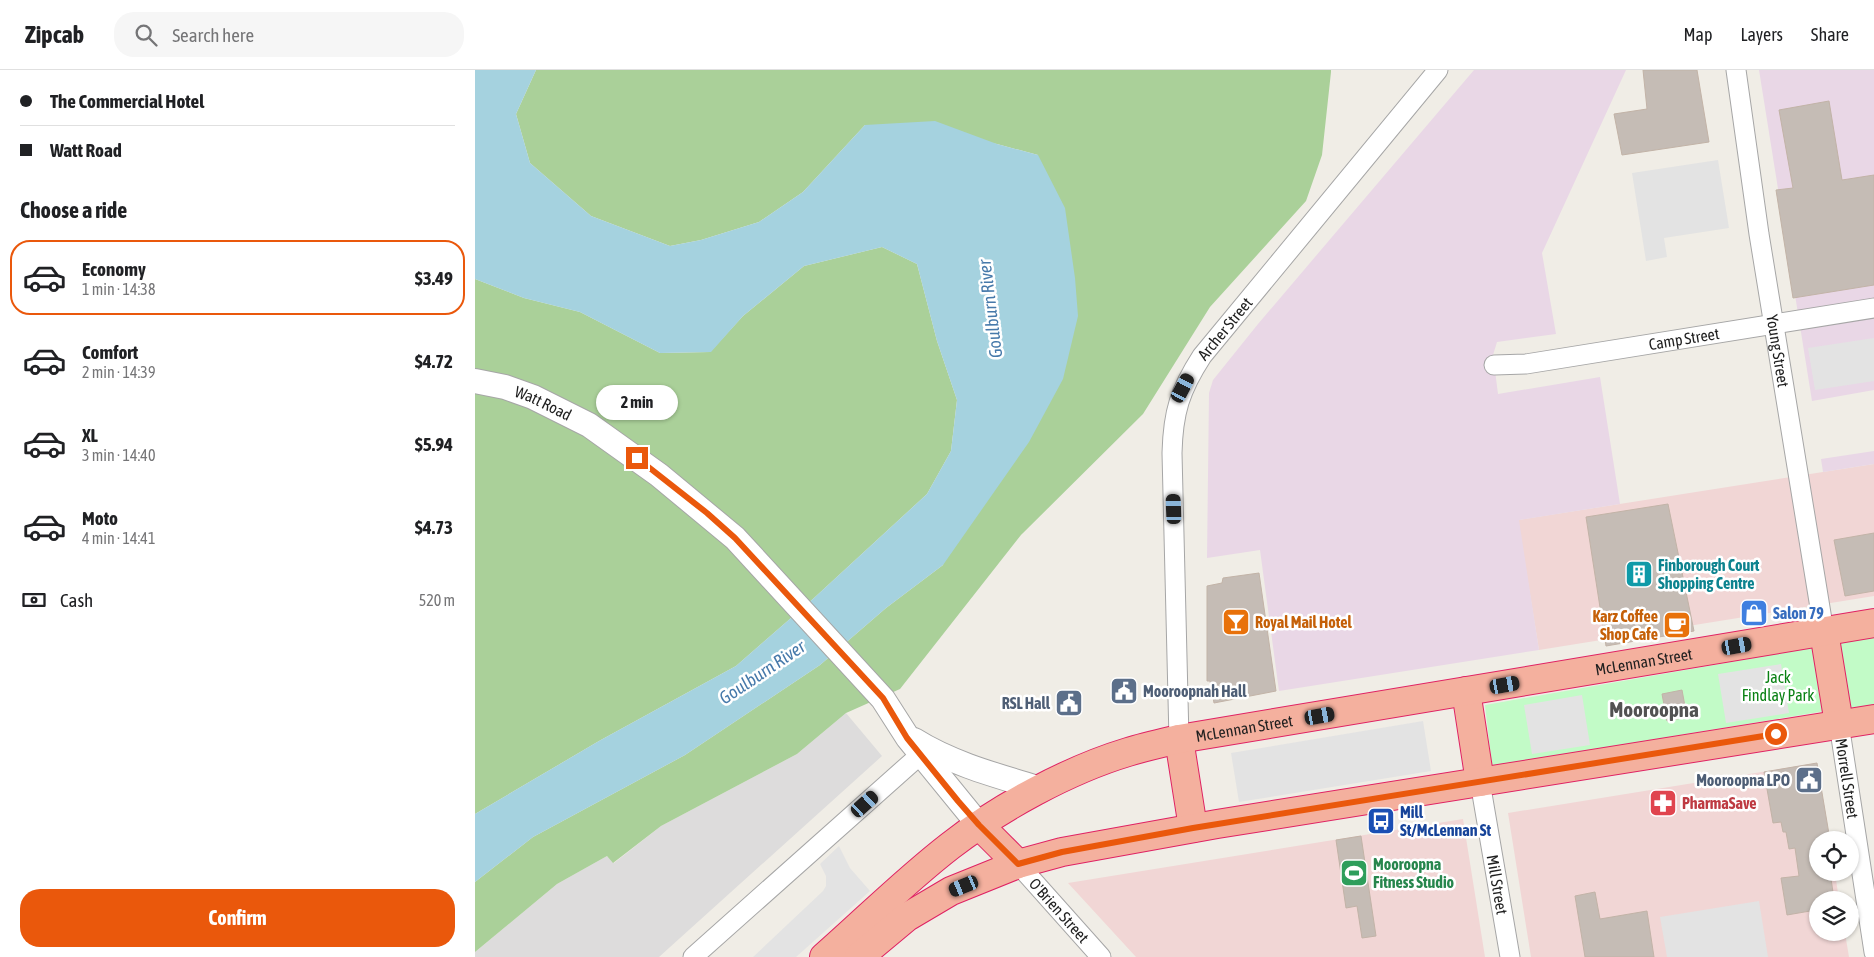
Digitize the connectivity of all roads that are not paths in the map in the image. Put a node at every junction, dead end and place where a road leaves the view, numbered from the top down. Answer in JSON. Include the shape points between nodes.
{"nodes":[{"id":1,"x":1438,"y":70,"type":"edge"},
{"id":2,"x":1736,"y":70,"type":"edge"},
{"id":3,"x":1874,"y":308,"type":"edge"},
{"id":4,"x":1775,"y":323,"type":"junction"},
{"id":5,"x":1494,"y":366,"type":"dead end"},
{"id":6,"x":475,"y":381,"type":"edge"},
{"id":7,"x":1874,"y":624,"type":"edge"},
{"id":8,"x":1824,"y":632,"type":"junction"},
{"id":9,"x":1466,"y":691,"type":"junction"},
{"id":10,"x":1874,"y":719,"type":"edge"},
{"id":11,"x":1839,"y":724,"type":"junction"},
{"id":12,"x":903,"y":731,"type":"junction"},
{"id":13,"x":1179,"y":739,"type":"junction"},
{"id":14,"x":920,"y":755,"type":"junction"},
{"id":15,"x":1480,"y":782,"type":"junction"},
{"id":16,"x":1041,"y":788,"type":"junction"},
{"id":17,"x":979,"y":825,"type":"junction"},
{"id":18,"x":1193,"y":828,"type":"junction"},
{"id":19,"x":1018,"y":864,"type":"junction"},
{"id":20,"x":1874,"y":952,"type":"edge"},
{"id":21,"x":693,"y":957,"type":"edge"},
{"id":22,"x":824,"y":957,"type":"edge"},
{"id":23,"x":859,"y":957,"type":"edge"},
{"id":24,"x":1101,"y":957,"type":"edge"},
{"id":25,"x":1510,"y":957,"type":"edge"}],
"edges":[{"from":1,"to":13,"type":"street","name":"Archer Street","via":[[1202,356],[1183,388],[1174,418],[1172,453]]},
{"from":2,"to":4,"type":"street","name":"Young Street"},
{"from":3,"to":4,"type":"street","name":"Camp Street"},
{"from":4,"to":5,"type":"street","name":"Camp Street","via":[[1527,364]]},
{"from":4,"to":8,"type":"street","name":"Young Street"},
{"from":6,"to":12,"type":"street","name":"Watt Road","via":[[533,397],[589,425],[659,475],[735,538],[880,695]]},
{"from":7,"to":8,"type":"highway","name":"McLennan Street"},
{"from":8,"to":9,"type":"highway","name":"McLennan Street"},
{"from":8,"to":11,"type":"highway"},
{"from":9,"to":13,"type":"highway","name":"McLennan Street"},
{"from":9,"to":15,"type":"highway"},
{"from":10,"to":11,"type":"highway"},
{"from":11,"to":15,"type":"highway"},
{"from":11,"to":20,"type":"street","name":"Morrell Street"},
{"from":12,"to":14,"type":"street","name":"Watt Road"},
{"from":12,"to":16,"type":"street","via":[[950,760]]},
{"from":13,"to":16,"type":"highway","name":"McLennan Street","via":[[1128,752]]},
{"from":13,"to":18,"type":"highway"},
{"from":14,"to":17,"type":"street","name":"Watt Road"},
{"from":14,"to":21,"type":"street"},
{"from":15,"to":18,"type":"highway"},
{"from":15,"to":25,"type":"street","name":"Mill Street"},
{"from":16,"to":17,"type":"highway","name":"McLennan Street"},
{"from":17,"to":19,"type":"highway"},
{"from":17,"to":22,"type":"highway","name":"McLennan Street","via":[[919,872]]},
{"from":18,"to":19,"type":"highway","via":[[1062,852]]},
{"from":19,"to":23,"type":"highway","via":[[931,902],[907,917]]},
{"from":19,"to":24,"type":"street","name":"O'Brien Street"}]}
